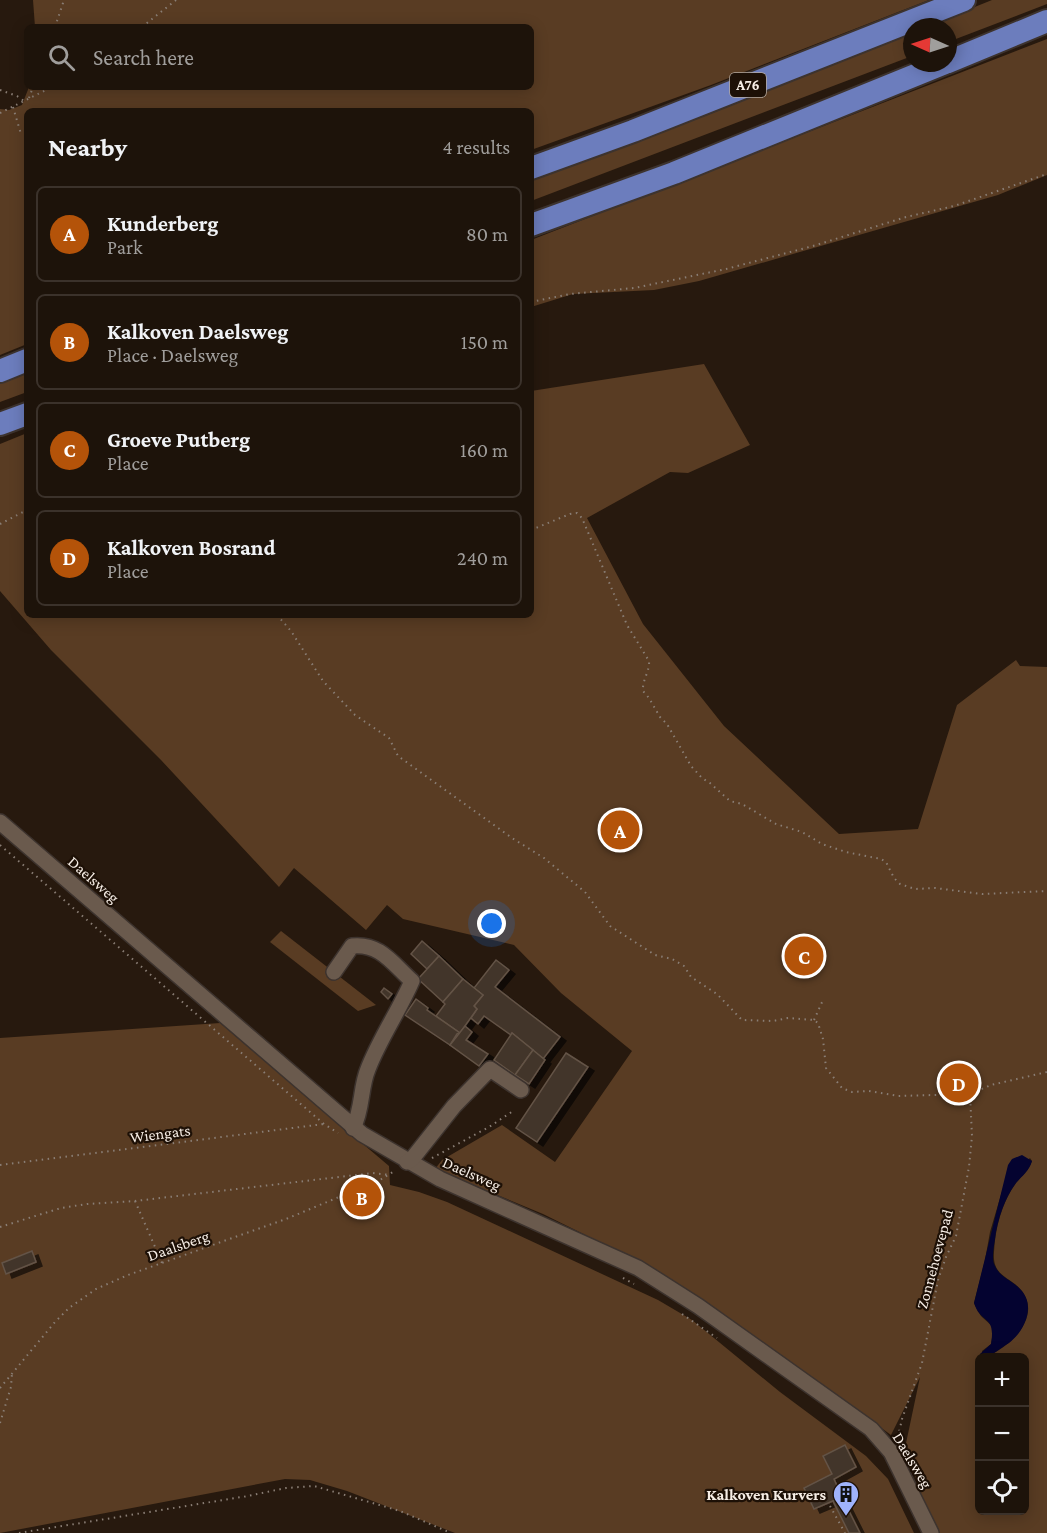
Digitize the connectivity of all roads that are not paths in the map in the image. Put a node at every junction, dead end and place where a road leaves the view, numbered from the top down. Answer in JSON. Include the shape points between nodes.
{"nodes":[{"id":1,"x":964,"y":0,"type":"edge"},
{"id":2,"x":1047,"y":21,"type":"edge"},
{"id":3,"x":957,"y":58,"type":"edge"},
{"id":4,"x":922,"y":72,"type":"edge"},
{"id":5,"x":534,"y":167,"type":"edge"},
{"id":6,"x":534,"y":224,"type":"edge"},
{"id":7,"x":24,"y":361,"type":"edge"},
{"id":8,"x":0,"y":371,"type":"edge"},
{"id":9,"x":24,"y":415,"type":"edge"},
{"id":10,"x":0,"y":424,"type":"edge"},
{"id":11,"x":0,"y":822,"type":"edge"},
{"id":12,"x":334,"y":972,"type":"dead end"},
{"id":13,"x":521,"y":1090,"type":"dead end"},
{"id":14,"x":353,"y":1128,"type":"junction"},
{"id":15,"x":405,"y":1163,"type":"junction"},
{"id":16,"x":931,"y":1533,"type":"edge"}],
"edges":[{"from":1,"to":5,"type":"highway","number":"A76"},
{"from":2,"to":3,"type":"highway"},
{"from":4,"to":6,"type":"highway","via":[[674,173]]},
{"from":7,"to":8,"type":"highway"},
{"from":9,"to":10,"type":"highway"},
{"from":11,"to":14,"type":"street","name":"Daelsweg"},
{"from":12,"to":14,"type":"street","via":[[352,946],[369,945],[412,981],[368,1068],[359,1117]]},
{"from":13,"to":15,"type":"street","via":[[490,1070]]},
{"from":14,"to":15,"type":"street","name":"Daelsweg"},
{"from":15,"to":16,"type":"street","name":"Daelsweg","via":[[638,1268],[760,1350],[882,1440],[897,1462]]}]}
